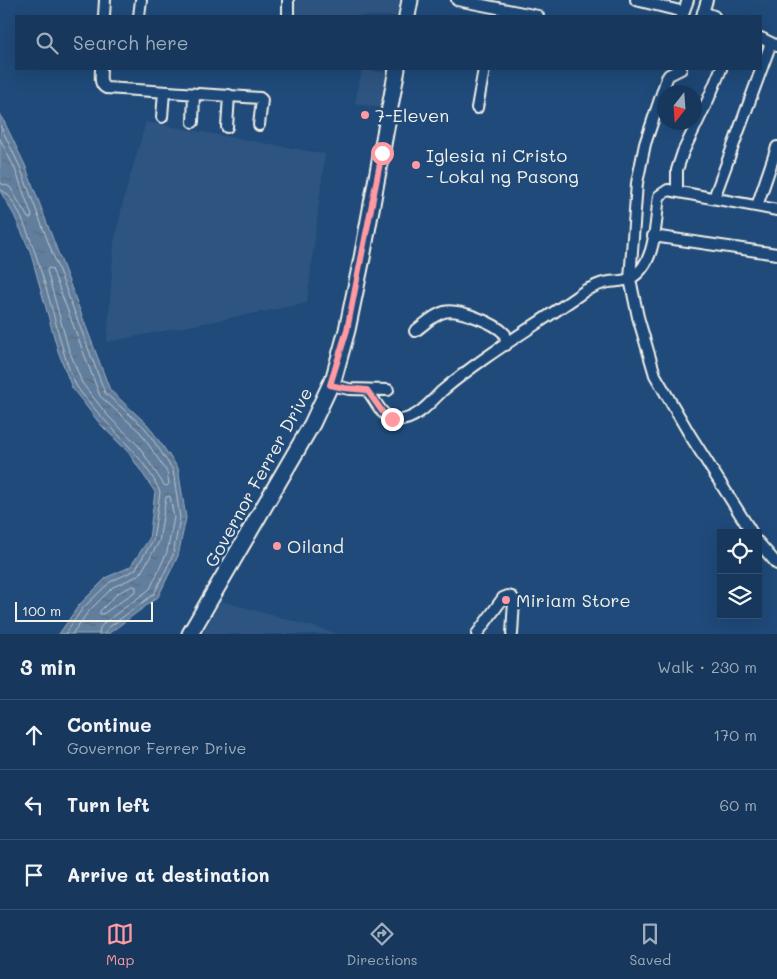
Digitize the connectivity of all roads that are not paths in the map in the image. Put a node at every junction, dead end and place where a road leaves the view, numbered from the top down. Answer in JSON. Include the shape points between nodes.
{"nodes":[{"id":1,"x":105,"y":0,"type":"edge"},
{"id":2,"x":141,"y":0,"type":"edge"},
{"id":3,"x":288,"y":0,"type":"edge"},
{"id":4,"x":410,"y":0,"type":"edge"},
{"id":5,"x":457,"y":0,"type":"edge"},
{"id":6,"x":636,"y":0,"type":"edge"},
{"id":7,"x":688,"y":0,"type":"edge"},
{"id":8,"x":707,"y":0,"type":"edge"},
{"id":9,"x":654,"y":2,"type":"edge"},
{"id":10,"x":496,"y":8,"type":"edge"},
{"id":11,"x":683,"y":14,"type":"edge"},
{"id":12,"x":702,"y":14,"type":"edge"},
{"id":13,"x":104,"y":15,"type":"edge"},
{"id":14,"x":139,"y":15,"type":"edge"},
{"id":15,"x":288,"y":15,"type":"edge"},
{"id":16,"x":407,"y":15,"type":"edge"},
{"id":17,"x":533,"y":15,"type":"edge"},
{"id":18,"x":769,"y":42,"type":"edge"},
{"id":19,"x":762,"y":62,"type":"edge"},
{"id":20,"x":102,"y":70,"type":"edge"},
{"id":21,"x":397,"y":70,"type":"edge"},
{"id":22,"x":484,"y":70,"type":"edge"},
{"id":23,"x":679,"y":70,"type":"edge"},
{"id":24,"x":721,"y":70,"type":"edge"},
{"id":25,"x":759,"y":70,"type":"edge"},
{"id":26,"x":164,"y":92,"type":"junction"},
{"id":27,"x":194,"y":94,"type":"junction"},
{"id":28,"x":229,"y":95,"type":"junction"},
{"id":29,"x":477,"y":108,"type":"dead end"},
{"id":30,"x":162,"y":117,"type":"dead end"},
{"id":31,"x":193,"y":122,"type":"dead end"},
{"id":32,"x":259,"y":125,"type":"dead end"},
{"id":33,"x":227,"y":127,"type":"dead end"},
{"id":34,"x":777,"y":147,"type":"edge"},
{"id":35,"x":677,"y":190,"type":"junction"},
{"id":36,"x":714,"y":198,"type":"junction"},
{"id":37,"x":758,"y":206,"type":"junction"},
{"id":38,"x":777,"y":210,"type":"edge"},
{"id":39,"x":653,"y":236,"type":"junction"},
{"id":40,"x":777,"y":254,"type":"edge"},
{"id":41,"x":630,"y":279,"type":"junction"},
{"id":42,"x":415,"y":331,"type":"dead end"},
{"id":43,"x":506,"y":344,"type":"junction"},
{"id":44,"x":330,"y":385,"type":"junction"},
{"id":45,"x":367,"y":390,"type":"junction"},
{"id":46,"x":388,"y":390,"type":"dead end"},
{"id":47,"x":749,"y":529,"type":"edge"},
{"id":48,"x":762,"y":547,"type":"edge"},
{"id":49,"x":777,"y":564,"type":"edge"},
{"id":50,"x":190,"y":634,"type":"edge"},
{"id":51,"x":478,"y":634,"type":"edge"},
{"id":52,"x":512,"y":634,"type":"edge"}],
"edges":[{"from":1,"to":13,"type":"street"},
{"from":2,"to":14,"type":"street"},
{"from":3,"to":15,"type":"street"},
{"from":4,"to":16,"type":"main road"},
{"from":5,"to":10,"type":"street"},
{"from":6,"to":9,"type":"street"},
{"from":7,"to":11,"type":"street"},
{"from":8,"to":12,"type":"street"},
{"from":9,"to":11,"type":"street"},
{"from":10,"to":17,"type":"street"},
{"from":18,"to":19,"type":"street"},
{"from":20,"to":26,"type":"street","via":[[101,82],[106,88]]},
{"from":21,"to":44,"type":"main road","name":"Governor Ferrer Drive","via":[[347,330]]},
{"from":22,"to":29,"type":"street"},
{"from":23,"to":41,"type":"street","via":[[666,78],[645,144],[637,182]]},
{"from":24,"to":35,"type":"street","via":[[683,152],[677,170]]},
{"from":25,"to":36,"type":"street"},
{"from":26,"to":27,"type":"street"},
{"from":26,"to":30,"type":"street"},
{"from":27,"to":28,"type":"street"},
{"from":27,"to":31,"type":"street"},
{"from":28,"to":32,"type":"street","via":[[262,100]]},
{"from":28,"to":33,"type":"street"},
{"from":34,"to":37,"type":"street"},
{"from":35,"to":36,"type":"street"},
{"from":35,"to":39,"type":"street","via":[[668,190],[659,196]]},
{"from":36,"to":37,"type":"street"},
{"from":37,"to":38,"type":"street"},
{"from":39,"to":40,"type":"street"},
{"from":39,"to":41,"type":"street","via":[[648,262]]},
{"from":41,"to":43,"type":"street","via":[[603,283],[586,290]]},
{"from":41,"to":47,"type":"street","via":[[655,375]]},
{"from":42,"to":43,"type":"street","via":[[436,315],[453,311],[497,327],[505,334]]},
{"from":43,"to":45,"type":"street","via":[[468,369],[409,418],[386,417]]},
{"from":44,"to":45,"type":"street"},
{"from":44,"to":50,"type":"main road","name":"Governor Ferrer Drive","via":[[312,424]]},
{"from":45,"to":46,"type":"street"},
{"from":48,"to":49,"type":"street"},
{"from":51,"to":52,"type":"street","via":[[503,598],[508,596],[514,600]]}]}
